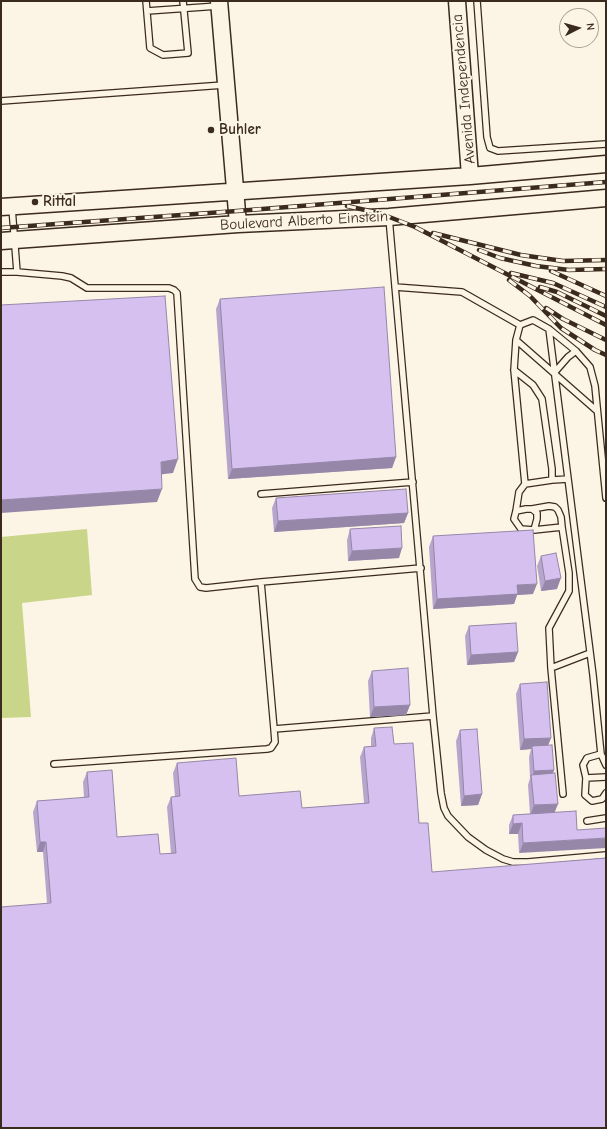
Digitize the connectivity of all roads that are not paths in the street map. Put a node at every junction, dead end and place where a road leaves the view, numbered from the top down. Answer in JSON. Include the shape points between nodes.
{"nodes":[{"id":1,"x":146,"y":1,"type":"edge"},
{"id":2,"x":183,"y":1,"type":"edge"},
{"id":3,"x":457,"y":1,"type":"edge"},
{"id":4,"x":477,"y":1,"type":"edge"},
{"id":5,"x":220,"y":3,"type":"edge"},
{"id":6,"x":183,"y":8,"type":"junction"},
{"id":7,"x":147,"y":11,"type":"junction"},
{"id":8,"x":226,"y":85,"type":"junction"},
{"id":9,"x":1,"y":101,"type":"edge"},
{"id":10,"x":606,"y":144,"type":"edge"},
{"id":11,"x":606,"y":164,"type":"edge"},
{"id":12,"x":470,"y":176,"type":"junction"},
{"id":13,"x":236,"y":191,"type":"junction"},
{"id":14,"x":606,"y":198,"type":"edge"},
{"id":15,"x":6,"y":207,"type":"edge"},
{"id":16,"x":388,"y":217,"type":"junction"},
{"id":17,"x":232,"y":228,"type":"junction"},
{"id":18,"x":12,"y":245,"type":"edge"},
{"id":19,"x":1,"y":272,"type":"edge"},
{"id":20,"x":17,"y":272,"type":"junction"},
{"id":21,"x":395,"y":287,"type":"junction"},
{"id":22,"x":520,"y":325,"type":"junction"},
{"id":23,"x":549,"y":329,"type":"junction"},
{"id":24,"x":516,"y":340,"type":"junction"},
{"id":25,"x":576,"y":351,"type":"junction"},
{"id":26,"x":514,"y":370,"type":"junction"},
{"id":27,"x":554,"y":374,"type":"junction"},
{"id":28,"x":597,"y":411,"type":"junction"},
{"id":29,"x":568,"y":479,"type":"junction"},
{"id":30,"x":552,"y":480,"type":"junction"},
{"id":31,"x":413,"y":482,"type":"junction"},
{"id":32,"x":525,"y":484,"type":"junction"},
{"id":33,"x":261,"y":494,"type":"dead end"},
{"id":34,"x":606,"y":498,"type":"edge"},
{"id":35,"x":532,"y":510,"type":"junction"},
{"id":36,"x":516,"y":511,"type":"junction"},
{"id":37,"x":562,"y":527,"type":"junction"},
{"id":38,"x":534,"y":530,"type":"junction"},
{"id":39,"x":421,"y":568,"type":"junction"},
{"id":40,"x":261,"y":582,"type":"junction"},
{"id":41,"x":590,"y":653,"type":"junction"},
{"id":42,"x":551,"y":668,"type":"junction"},
{"id":43,"x":433,"y":716,"type":"junction"},
{"id":44,"x":274,"y":729,"type":"junction"},
{"id":45,"x":601,"y":754,"type":"junction"},
{"id":46,"x":54,"y":764,"type":"dead end"},
{"id":47,"x":606,"y":765,"type":"edge"},
{"id":48,"x":606,"y":777,"type":"edge"},
{"id":49,"x":586,"y":778,"type":"junction"},
{"id":50,"x":606,"y":793,"type":"edge"},
{"id":51,"x":563,"y":794,"type":"dead end"},
{"id":52,"x":606,"y":818,"type":"edge"},
{"id":53,"x":587,"y":821,"type":"dead end"},
{"id":54,"x":606,"y":855,"type":"edge"}],
"edges":[{"from":1,"to":7,"type":"lane"},
{"from":2,"to":6,"type":"lane"},
{"from":3,"to":12,"type":"main road","name":"Avenida Independencia"},
{"from":4,"to":10,"type":"lane","via":[[487,137],[490,148],[498,151]]},
{"from":5,"to":6,"type":"lane"},
{"from":5,"to":8,"type":"main road"},
{"from":6,"to":7,"type":"lane"},
{"from":6,"to":7,"type":"lane","via":[[188,53],[163,55],[150,48]]},
{"from":8,"to":9,"type":"lane"},
{"from":8,"to":13,"type":"main road"},
{"from":11,"to":12,"type":"main road"},
{"from":12,"to":13,"type":"main road"},
{"from":13,"to":15,"type":"main road"},
{"from":13,"to":17,"type":"main road"},
{"from":14,"to":16,"type":"main road","name":"Boulevard Alberto Einstein"},
{"from":15,"to":18,"type":"lane"},
{"from":16,"to":17,"type":"main road","name":"Boulevard Alberto Einstein"},
{"from":16,"to":21,"type":"lane"},
{"from":17,"to":18,"type":"main road","name":"Boulevard Alberto Einstein"},
{"from":18,"to":20,"type":"lane"},
{"from":19,"to":20,"type":"lane"},
{"from":20,"to":40,"type":"lane","via":[[71,278],[87,288],[169,288],[175,291],[195,579],[200,587],[206,588]]},
{"from":21,"to":22,"type":"lane","via":[[462,292]]},
{"from":21,"to":31,"type":"lane"},
{"from":22,"to":23,"type":"lane","via":[[533,320]]},
{"from":22,"to":24,"type":"lane"},
{"from":23,"to":25,"type":"lane"},
{"from":23,"to":27,"type":"lane"},
{"from":24,"to":26,"type":"lane"},
{"from":24,"to":27,"type":"lane"},
{"from":25,"to":27,"type":"lane"},
{"from":25,"to":28,"type":"lane","via":[[590,367]]},
{"from":26,"to":30,"type":"lane","via":[[533,385],[542,399]]},
{"from":26,"to":32,"type":"lane"},
{"from":27,"to":28,"type":"lane"},
{"from":27,"to":29,"type":"lane"},
{"from":28,"to":34,"type":"lane"},
{"from":29,"to":30,"type":"lane"},
{"from":29,"to":41,"type":"lane"},
{"from":30,"to":32,"type":"lane"},
{"from":31,"to":33,"type":"lane"},
{"from":31,"to":39,"type":"lane"},
{"from":32,"to":36,"type":"lane","via":[[519,492]]},
{"from":35,"to":36,"type":"lane"},
{"from":35,"to":37,"type":"lane","via":[[555,507]]},
{"from":35,"to":38,"type":"lane","via":[[537,519]]},
{"from":36,"to":38,"type":"lane","via":[[514,519],[521,529]]},
{"from":37,"to":38,"type":"lane"},
{"from":37,"to":42,"type":"lane","via":[[569,590],[548,628]]},
{"from":39,"to":40,"type":"lane"},
{"from":39,"to":43,"type":"lane"},
{"from":40,"to":44,"type":"lane"},
{"from":41,"to":42,"type":"lane"},
{"from":41,"to":45,"type":"lane"},
{"from":42,"to":51,"type":"lane"},
{"from":43,"to":44,"type":"lane"},
{"from":43,"to":54,"type":"lane","via":[[444,808],[448,816],[468,837],[491,853],[513,862]]},
{"from":44,"to":46,"type":"lane","via":[[275,742],[267,749]]},
{"from":45,"to":47,"type":"lane"},
{"from":45,"to":49,"type":"lane","via":[[587,758],[583,765]]},
{"from":48,"to":49,"type":"lane"},
{"from":49,"to":50,"type":"lane","via":[[585,795],[592,801],[602,799]]},
{"from":52,"to":53,"type":"lane"}]}
